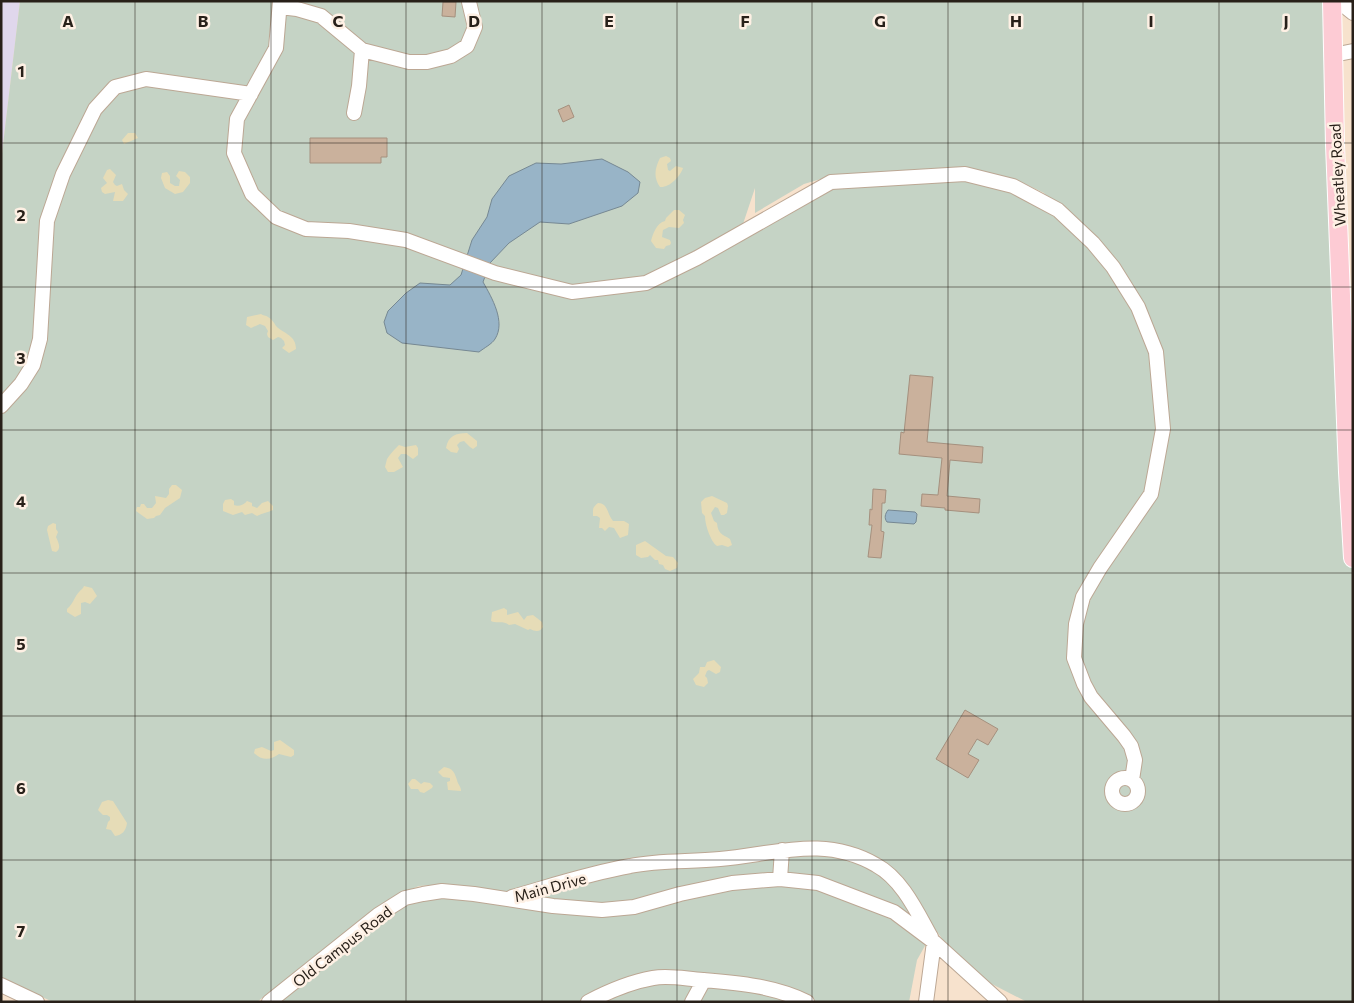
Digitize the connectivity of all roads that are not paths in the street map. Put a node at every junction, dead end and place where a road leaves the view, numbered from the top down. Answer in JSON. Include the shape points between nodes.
{"nodes":[{"id":1,"x":1332,"y":1,"type":"edge"},
{"id":2,"x":1338,"y":1,"type":"edge"},
{"id":3,"x":469,"y":2,"type":"edge"},
{"id":4,"x":280,"y":4,"type":"edge"},
{"id":5,"x":1353,"y":13,"type":"edge"},
{"id":6,"x":362,"y":50,"type":"junction"},
{"id":7,"x":1353,"y":51,"type":"edge"},
{"id":8,"x":1333,"y":55,"type":"junction"},
{"id":9,"x":251,"y":94,"type":"junction"},
{"id":10,"x":354,"y":113,"type":"dead end"},
{"id":11,"x":1,"y":406,"type":"edge"},
{"id":12,"x":1353,"y":558,"type":"edge"},
{"id":13,"x":1132,"y":780,"type":"dead end"},
{"id":14,"x":782,"y":850,"type":"junction"},
{"id":15,"x":780,"y":879,"type":"junction"},
{"id":16,"x":507,"y":898,"type":"junction"},
{"id":17,"x":934,"y":942,"type":"junction"},
{"id":18,"x":704,"y":980,"type":"junction"},
{"id":19,"x":1,"y":985,"type":"edge"},
{"id":20,"x":37,"y":1002,"type":"edge"},
{"id":21,"x":269,"y":1002,"type":"edge"},
{"id":22,"x":588,"y":1002,"type":"edge"},
{"id":23,"x":692,"y":1002,"type":"edge"},
{"id":24,"x":807,"y":1002,"type":"edge"},
{"id":25,"x":926,"y":1002,"type":"edge"},
{"id":26,"x":1000,"y":1002,"type":"edge"}],
"edges":[{"from":1,"to":8,"type":"main road","name":"Wheatley Road"},
{"from":2,"to":5,"type":"street"},
{"from":3,"to":6,"type":"street","via":[[475,27],[467,46],[451,56],[427,62],[409,62]]},
{"from":4,"to":6,"type":"street","via":[[321,16]]},
{"from":4,"to":9,"type":"street","via":[[276,48]]},
{"from":6,"to":10,"type":"street"},
{"from":7,"to":8,"type":"street"},
{"from":8,"to":12,"type":"main road","name":"Wheatley Road"},
{"from":9,"to":11,"type":"street","via":[[146,79],[115,86],[95,109],[63,174],[47,221],[40,339],[33,365]]},
{"from":9,"to":13,"type":"street","via":[[236,119],[234,153],[252,194],[276,217],[306,229],[349,231],[406,240],[495,273],[572,292],[646,283],[831,182],[965,174],[1013,186],[1058,210],[1113,267],[1138,307],[1156,352],[1163,429],[1150,494],[1083,597],[1076,624],[1074,658],[1092,697],[1131,746],[1135,760]]},
{"from":14,"to":15,"type":"street"},
{"from":14,"to":16,"type":"street","name":"Main Drive","via":[[720,859],[628,866]]},
{"from":14,"to":17,"type":"street","name":"Main Drive","via":[[822,848],[850,852],[878,866],[912,902]]},
{"from":15,"to":16,"type":"street","name":"Main Drive","via":[[732,883],[634,907],[602,910]]},
{"from":15,"to":17,"type":"street","name":"Main Drive","via":[[818,883],[894,912]]},
{"from":16,"to":21,"type":"street","name":"Old Campus Road","via":[[442,891],[405,898],[378,915]]},
{"from":17,"to":25,"type":"street"},
{"from":17,"to":26,"type":"street","name":"Main Drive"},
{"from":18,"to":22,"type":"street","via":[[655,978],[629,984]]},
{"from":18,"to":23,"type":"street"},
{"from":18,"to":24,"type":"street","via":[[757,986]]},
{"from":19,"to":20,"type":"street"}]}
